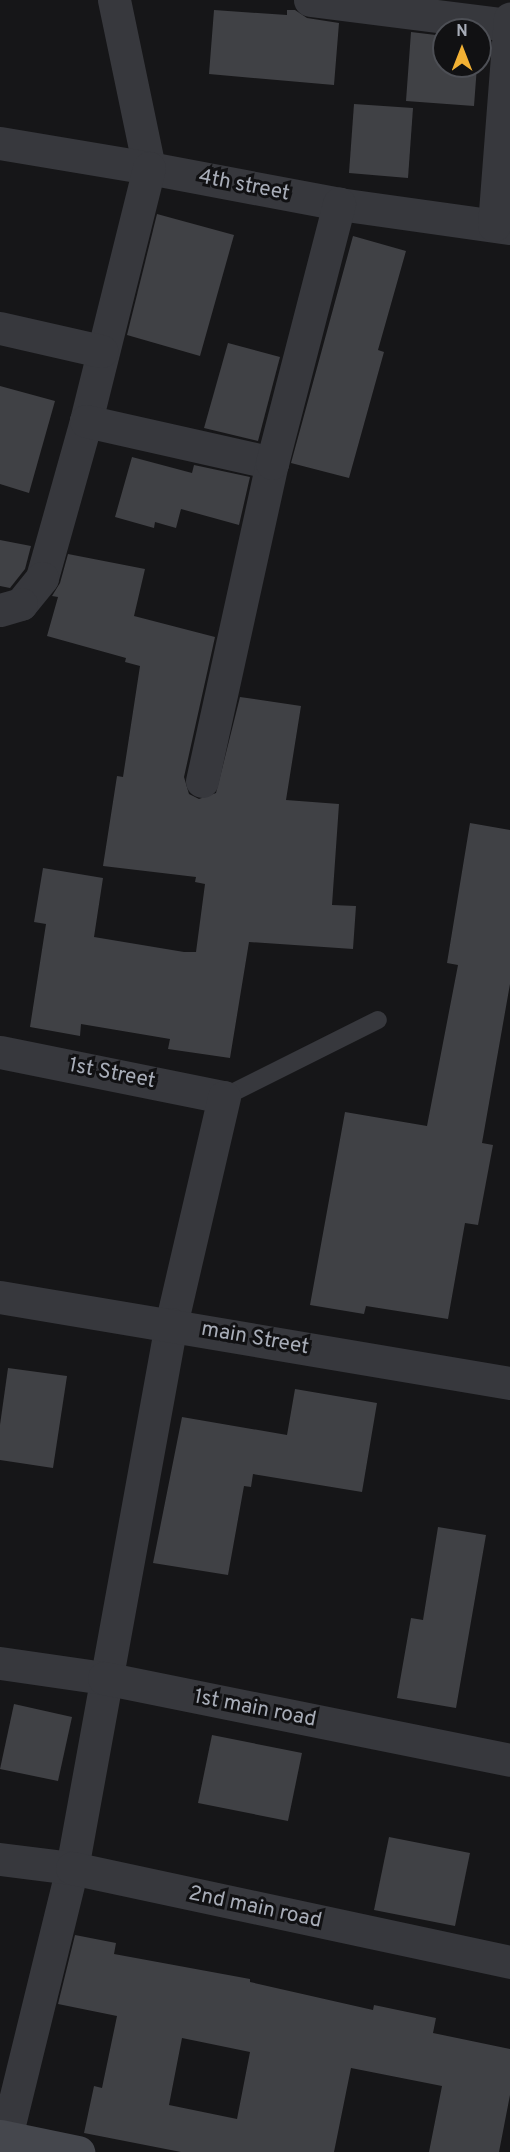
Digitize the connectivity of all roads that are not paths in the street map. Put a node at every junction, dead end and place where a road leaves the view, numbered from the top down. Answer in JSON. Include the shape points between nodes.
{"nodes":[{"id":1,"x":114,"y":0,"type":"edge"},
{"id":2,"x":310,"y":0,"type":"edge"},
{"id":3,"x":510,"y":22,"type":"edge"},
{"id":4,"x":0,"y":143,"type":"edge"},
{"id":5,"x":149,"y":168,"type":"junction"},
{"id":6,"x":339,"y":204,"type":"junction"},
{"id":7,"x":502,"y":226,"type":"edge"},
{"id":8,"x":0,"y":328,"type":"edge"},
{"id":9,"x":101,"y":351,"type":"junction"},
{"id":10,"x":86,"y":421,"type":"junction"},
{"id":11,"x":272,"y":463,"type":"junction"},
{"id":12,"x":0,"y":610,"type":"edge"},
{"id":13,"x":202,"y":781,"type":"dead end"},
{"id":14,"x":378,"y":1020,"type":"dead end"},
{"id":15,"x":0,"y":1052,"type":"edge"},
{"id":16,"x":224,"y":1097,"type":"junction"},
{"id":17,"x":0,"y":1297,"type":"edge"},
{"id":18,"x":171,"y":1324,"type":"junction"},
{"id":19,"x":510,"y":1383,"type":"edge"},
{"id":20,"x":0,"y":1663,"type":"edge"},
{"id":21,"x":104,"y":1678,"type":"junction"},
{"id":22,"x":510,"y":1760,"type":"edge"},
{"id":23,"x":0,"y":1859,"type":"edge"},
{"id":24,"x":72,"y":1868,"type":"junction"},
{"id":25,"x":510,"y":1962,"type":"edge"},
{"id":26,"x":2,"y":2141,"type":"edge"},
{"id":27,"x":78,"y":2152,"type":"edge"}],
"edges":[{"from":1,"to":5,"type":"street"},
{"from":2,"to":3,"type":"street"},
{"from":3,"to":7,"type":"street"},
{"from":4,"to":5,"type":"street","name":"4th street"},
{"from":5,"to":6,"type":"street","name":"4th street"},
{"from":5,"to":9,"type":"street"},
{"from":6,"to":7,"type":"street","name":"4th street"},
{"from":6,"to":11,"type":"street"},
{"from":8,"to":9,"type":"street"},
{"from":9,"to":10,"type":"street"},
{"from":10,"to":11,"type":"street"},
{"from":10,"to":12,"type":"street","via":[[42,578],[21,604]]},
{"from":11,"to":13,"type":"street"},
{"from":14,"to":16,"type":"lane"},
{"from":15,"to":16,"type":"street","name":"1st Street"},
{"from":16,"to":18,"type":"street"},
{"from":17,"to":18,"type":"street","name":"main Street"},
{"from":18,"to":19,"type":"street","name":"main Street"},
{"from":18,"to":21,"type":"street"},
{"from":20,"to":21,"type":"street","name":"1st main road"},
{"from":21,"to":22,"type":"street","name":"1st main road"},
{"from":21,"to":24,"type":"street"},
{"from":23,"to":24,"type":"street","name":"2nd main road"},
{"from":24,"to":25,"type":"street","name":"2nd main road"},
{"from":24,"to":26,"type":"street"},
{"from":26,"to":27,"type":"main road"}]}
